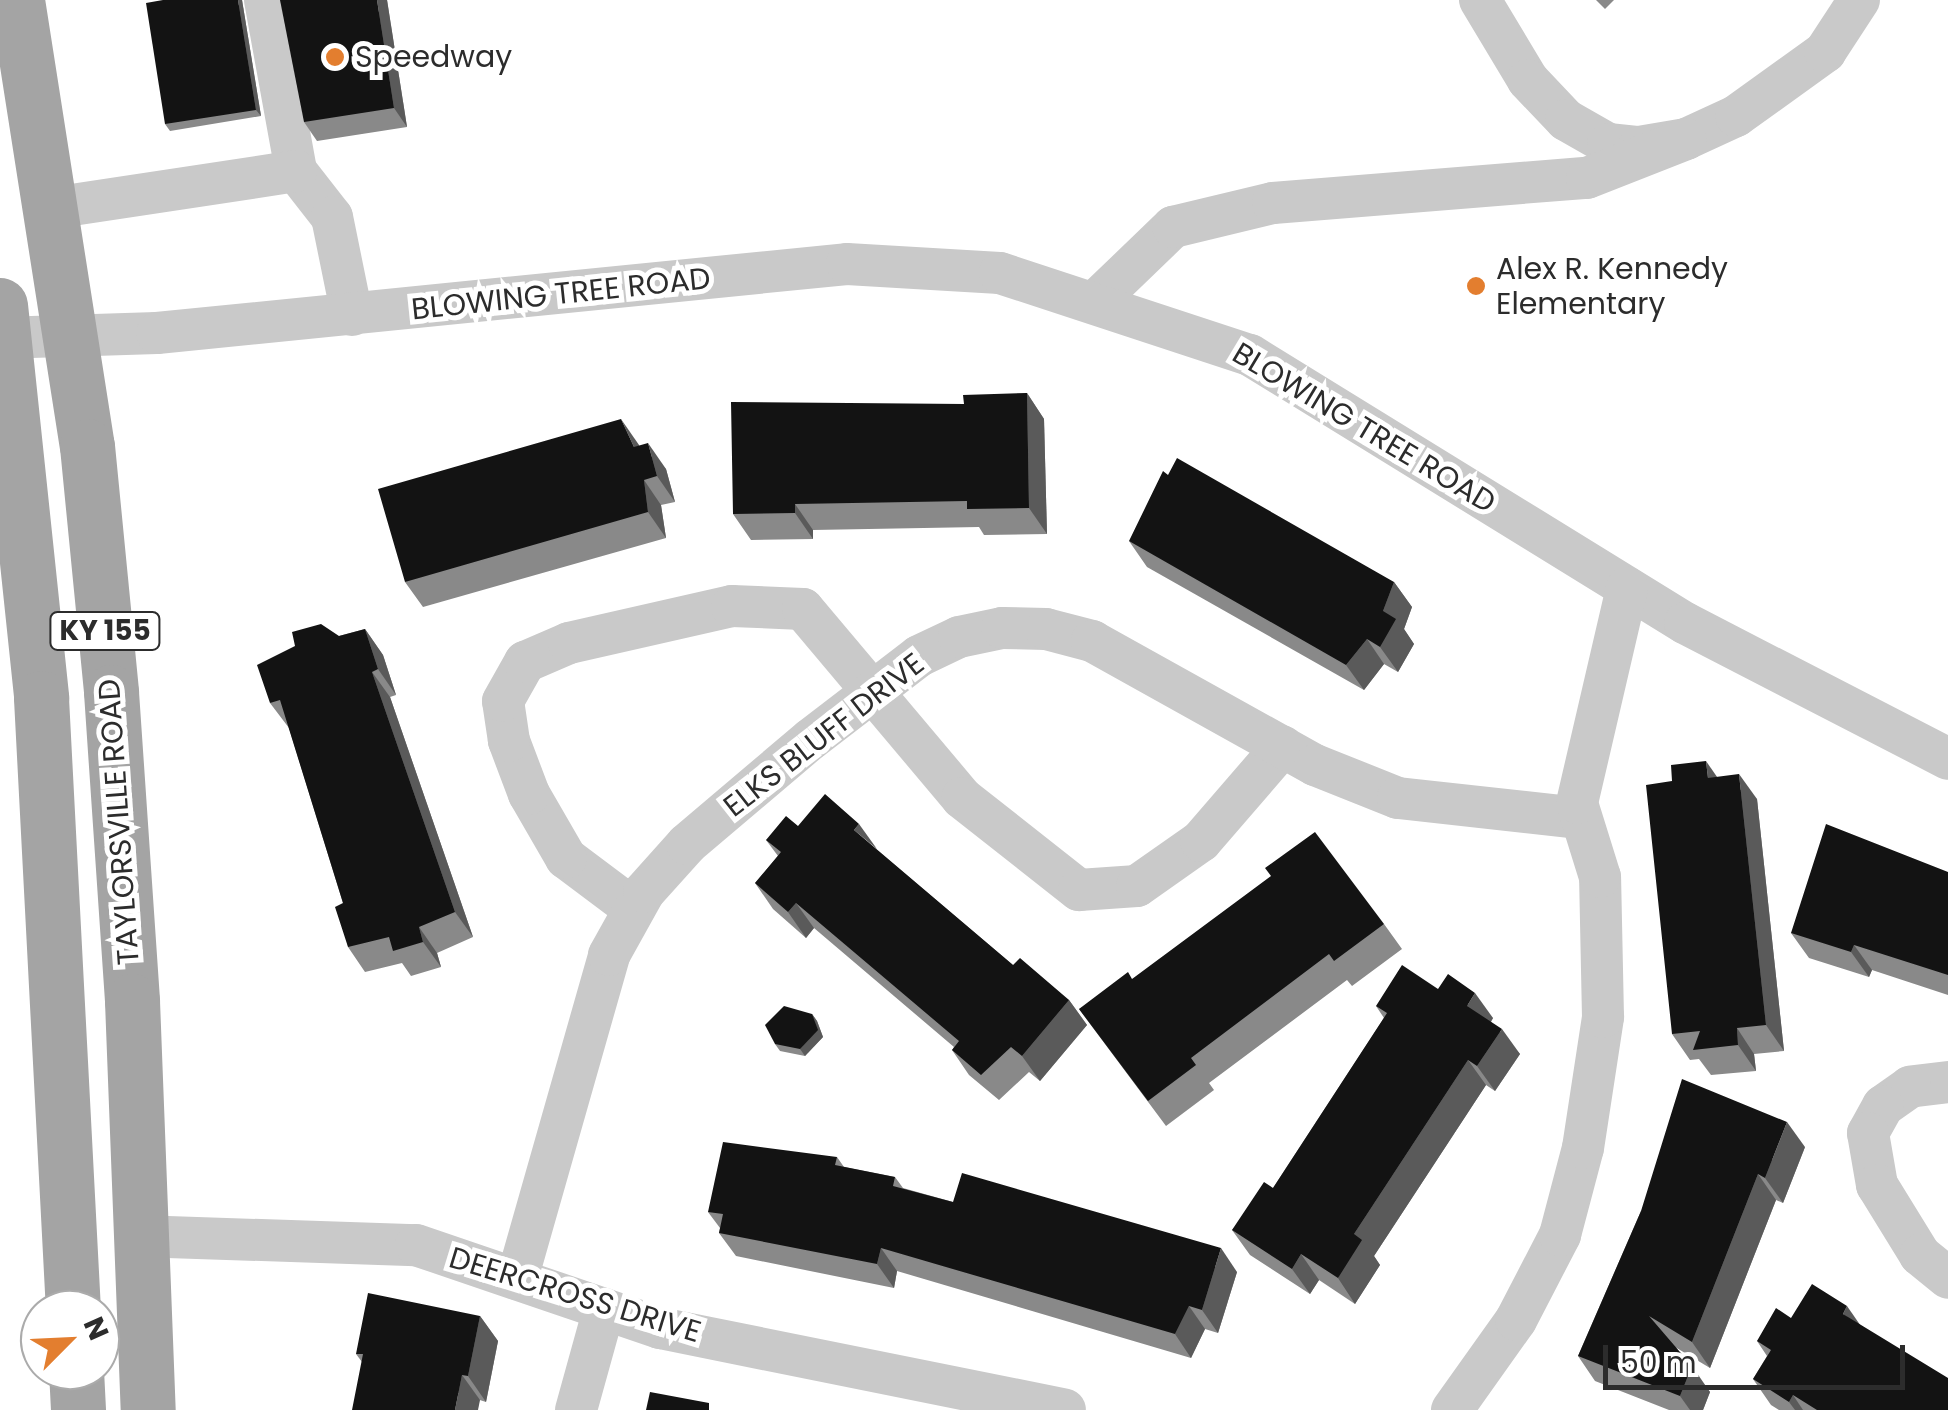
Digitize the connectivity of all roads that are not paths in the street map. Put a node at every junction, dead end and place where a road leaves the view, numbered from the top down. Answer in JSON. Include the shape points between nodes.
{"nodes":[{"id":1,"x":18,"y":0,"type":"edge"},
{"id":2,"x":264,"y":0,"type":"edge"},
{"id":3,"x":1480,"y":0,"type":"edge"},
{"id":4,"x":1860,"y":0,"type":"edge"},
{"id":5,"x":1686,"y":139,"type":"junction"},
{"id":6,"x":296,"y":171,"type":"junction"},
{"id":7,"x":52,"y":208,"type":"junction"},
{"id":8,"x":1094,"y":303,"type":"junction"},
{"id":9,"x":352,"y":315,"type":"junction"},
{"id":10,"x":2,"y":327,"type":"edge"},
{"id":11,"x":71,"y":340,"type":"junction"},
{"id":12,"x":1627,"y":588,"type":"junction"},
{"id":13,"x":873,"y":692,"type":"junction"},
{"id":14,"x":1282,"y":746,"type":"junction"},
{"id":15,"x":1948,"y":760,"type":"edge"},
{"id":16,"x":1578,"y":818,"type":"junction"},
{"id":17,"x":634,"y":909,"type":"junction"},
{"id":18,"x":1948,"y":1082,"type":"edge"},
{"id":19,"x":138,"y":1236,"type":"junction"},
{"id":20,"x":1948,"y":1278,"type":"edge"},
{"id":21,"x":517,"y":1279,"type":"junction"},
{"id":22,"x":72,"y":1290,"type":"edge"},
{"id":23,"x":604,"y":1308,"type":"junction"},
{"id":24,"x":1466,"y":1405,"type":"edge"},
{"id":25,"x":148,"y":1410,"type":"edge"},
{"id":26,"x":576,"y":1410,"type":"edge"},
{"id":27,"x":1065,"y":1410,"type":"edge"}],
"edges":[{"from":1,"to":7,"type":"main road","name":"TAYLORSVILLE ROAD","number":"KY 155"},
{"from":2,"to":6,"type":"street"},
{"from":3,"to":5,"type":"street","via":[[1528,80],[1585,133],[1639,147]]},
{"from":4,"to":5,"type":"street","via":[[1825,52],[1736,116]]},
{"from":5,"to":8,"type":"street","via":[[1587,178],[1273,202],[1173,227]]},
{"from":6,"to":7,"type":"street"},
{"from":6,"to":9,"type":"street","via":[[332,217]]},
{"from":7,"to":11,"type":"main road","name":"TAYLORSVILLE ROAD","number":"KY 155"},
{"from":8,"to":9,"type":"street","name":"BLOWING TREE ROAD","via":[[1000,273],[847,264]]},
{"from":8,"to":12,"type":"street","name":"BLOWING TREE ROAD","via":[[1250,355]]},
{"from":9,"to":11,"type":"street","name":"BLOWING TREE ROAD"},
{"from":10,"to":11,"type":"street","name":"BLOWING TREE ROAD"},
{"from":10,"to":22,"type":"main road","number":"KY 155","via":[[41,698]]},
{"from":11,"to":19,"type":"main road","name":"TAYLORSVILLE ROAD","number":"KY 155","via":[[111,692],[132,1002]]},
{"from":12,"to":15,"type":"street","name":"BLOWING TREE ROAD"},
{"from":12,"to":16,"type":"street"},
{"from":13,"to":14,"type":"street","name":"ELKS BLUFF DRIVE","via":[[918,656],[959,637],[1002,628],[1046,629],[1092,641]]},
{"from":13,"to":14,"type":"street","via":[[962,798],[1079,890],[1137,886],[1201,841]]},
{"from":13,"to":17,"type":"street","name":"ELKS BLUFF DRIVE","via":[[687,844]]},
{"from":13,"to":17,"type":"street","via":[[803,609],[767,603],[569,643],[525,662],[503,700],[508,741],[528,794],[566,858]]},
{"from":14,"to":16,"type":"street","name":"ELKS BLUFF DRIVE","via":[[1398,798]]},
{"from":16,"to":24,"type":"street","via":[[1600,877],[1602,947],[1602,1018],[1584,1148],[1560,1235]]},
{"from":17,"to":21,"type":"street","name":"ELKS BLUFF DRIVE","via":[[609,955]]},
{"from":18,"to":20,"type":"street","via":[[1910,1087],[1883,1106],[1868,1134],[1878,1185],[1920,1255]]},
{"from":19,"to":21,"type":"street","name":"DEERCROSS DRIVE","via":[[416,1245]]},
{"from":19,"to":25,"type":"main road","name":"TAYLORSVILLE ROAD","number":"KY 155"},
{"from":21,"to":23,"type":"street","name":"DEERCROSS DRIVE"},
{"from":23,"to":26,"type":"street"},
{"from":23,"to":27,"type":"street","name":"DEERCROSS DRIVE","via":[[660,1328]]}]}
